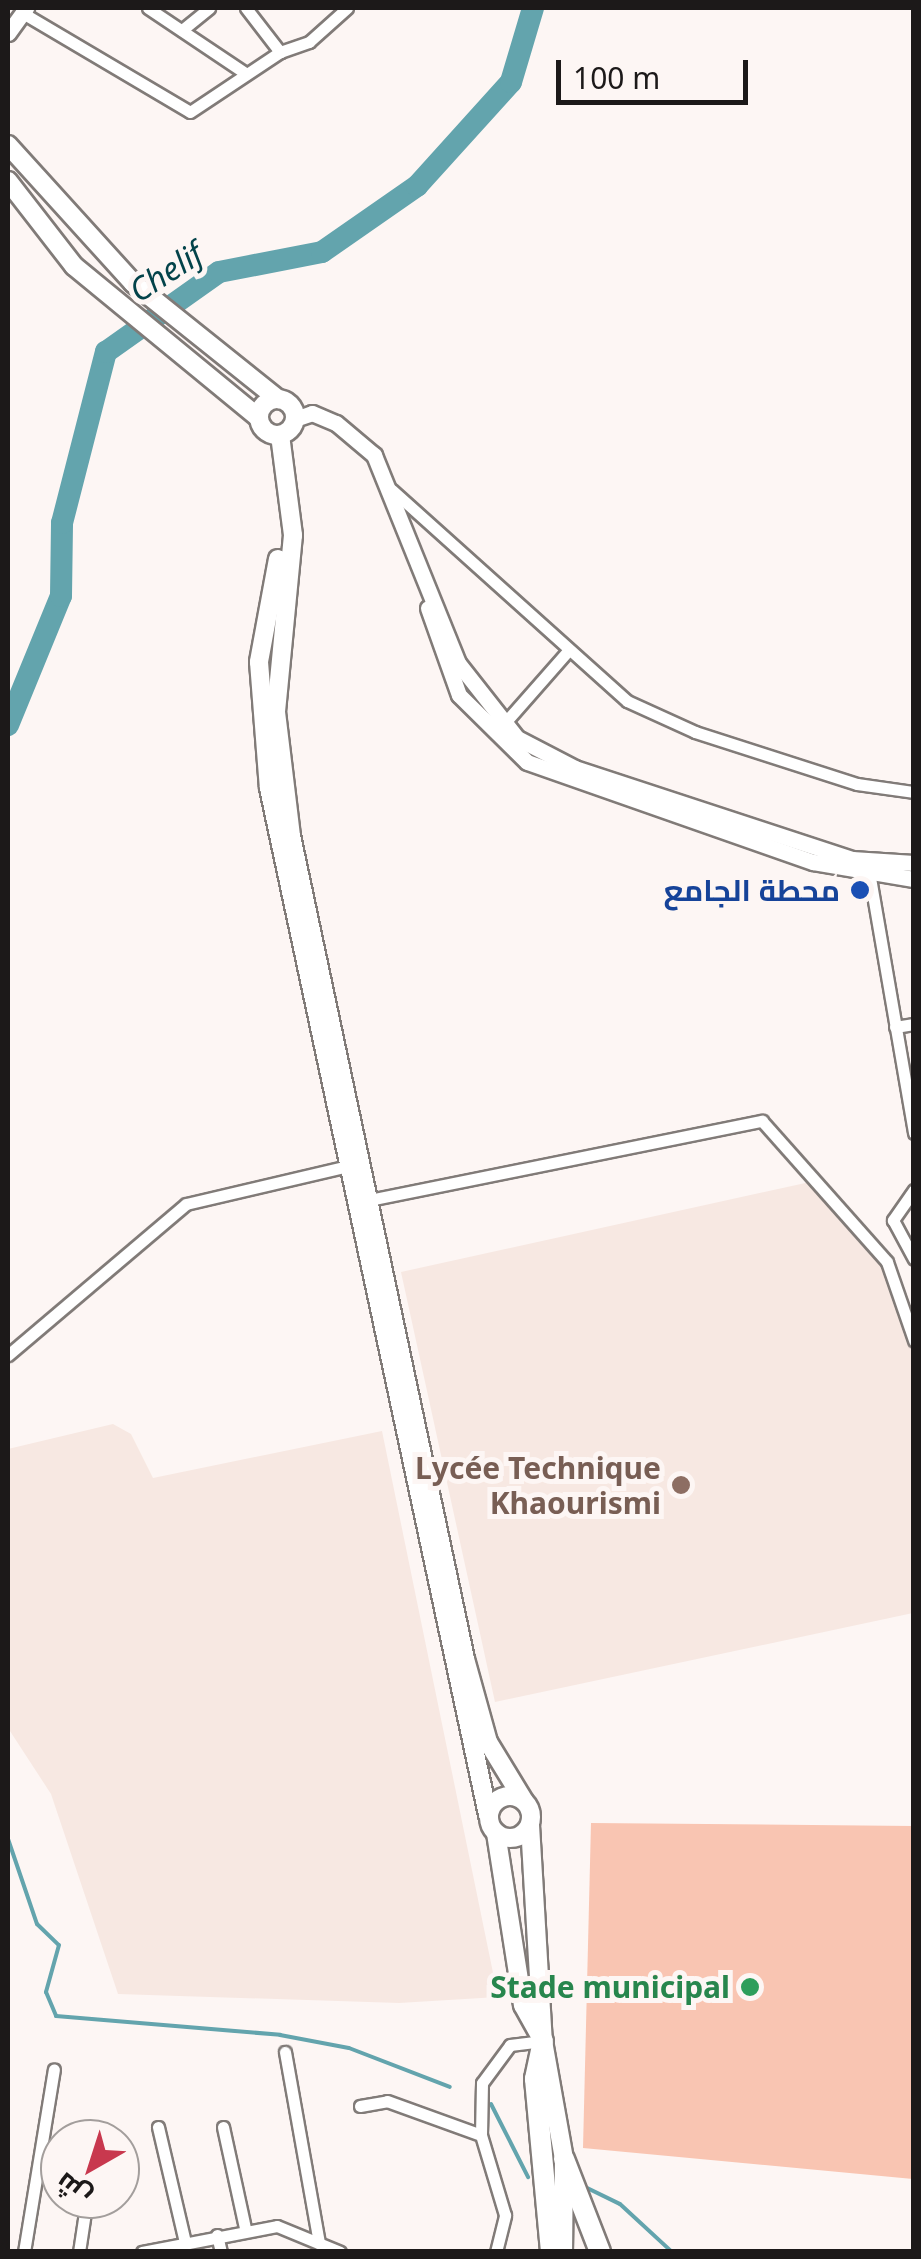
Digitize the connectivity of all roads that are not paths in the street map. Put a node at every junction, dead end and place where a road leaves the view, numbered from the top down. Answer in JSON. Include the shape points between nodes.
{"nodes":[{"id":1,"x":148,"y":8,"type":"edge"},
{"id":2,"x":209,"y":8,"type":"edge"},
{"id":3,"x":246,"y":8,"type":"edge"},
{"id":4,"x":347,"y":8,"type":"edge"},
{"id":5,"x":24,"y":10,"type":"edge"},
{"id":6,"x":182,"y":30,"type":"junction"},
{"id":7,"x":8,"y":33,"type":"edge"},
{"id":8,"x":280,"y":52,"type":"junction"},
{"id":9,"x":245,"y":72,"type":"junction"},
{"id":10,"x":8,"y":146,"type":"edge"},
{"id":11,"x":8,"y":181,"type":"edge"},
{"id":12,"x":278,"y":400,"type":"junction"},
{"id":13,"x":260,"y":418,"type":"junction"},
{"id":14,"x":295,"y":419,"type":"junction"},
{"id":15,"x":280,"y":435,"type":"junction"},
{"id":16,"x":392,"y":490,"type":"junction"},
{"id":17,"x":290,"y":520,"type":"junction"},
{"id":18,"x":568,"y":650,"type":"junction"},
{"id":19,"x":502,"y":726,"type":"junction"},
{"id":20,"x":914,"y":792,"type":"edge"},
{"id":21,"x":914,"y":863,"type":"edge"},
{"id":22,"x":869,"y":869,"type":"junction"},
{"id":23,"x":914,"y":879,"type":"edge"},
{"id":24,"x":914,"y":1024,"type":"edge"},
{"id":25,"x":896,"y":1027,"type":"junction"},
{"id":26,"x":914,"y":1133,"type":"edge"},
{"id":27,"x":348,"y":1166,"type":"junction"},
{"id":28,"x":914,"y":1190,"type":"edge"},
{"id":29,"x":362,"y":1202,"type":"junction"},
{"id":30,"x":914,"y":1259,"type":"edge"},
{"id":31,"x":914,"y":1340,"type":"edge"},
{"id":32,"x":8,"y":1356,"type":"edge"},
{"id":33,"x":524,"y":1800,"type":"junction"},
{"id":34,"x":488,"y":1815,"type":"junction"},
{"id":35,"x":530,"y":1825,"type":"junction"},
{"id":36,"x":496,"y":1833,"type":"junction"},
{"id":37,"x":542,"y":2041,"type":"junction"},
{"id":38,"x":285,"y":2052,"type":"dead end"},
{"id":39,"x":54,"y":2069,"type":"dead end"},
{"id":40,"x":360,"y":2106,"type":"dead end"},
{"id":41,"x":158,"y":2127,"type":"dead end"},
{"id":42,"x":223,"y":2127,"type":"dead end"},
{"id":43,"x":481,"y":2135,"type":"junction"},
{"id":44,"x":564,"y":2159,"type":"junction"},
{"id":45,"x":83,"y":2219,"type":"edge"},
{"id":46,"x":245,"y":2228,"type":"junction"},
{"id":47,"x":217,"y":2235,"type":"junction"},
{"id":48,"x":185,"y":2242,"type":"junction"},
{"id":49,"x":318,"y":2243,"type":"junction"},
{"id":50,"x":157,"y":2250,"type":"edge"},
{"id":51,"x":24,"y":2252,"type":"edge"},
{"id":52,"x":79,"y":2252,"type":"edge"},
{"id":53,"x":142,"y":2252,"type":"edge"},
{"id":54,"x":220,"y":2252,"type":"edge"},
{"id":55,"x":340,"y":2252,"type":"edge"},
{"id":56,"x":496,"y":2252,"type":"edge"},
{"id":57,"x":551,"y":2252,"type":"edge"},
{"id":58,"x":563,"y":2252,"type":"edge"},
{"id":59,"x":600,"y":2252,"type":"edge"}],
"edges":[{"from":1,"to":6,"type":"street"},
{"from":2,"to":6,"type":"street"},
{"from":3,"to":8,"type":"street"},
{"from":4,"to":8,"type":"street","via":[[310,42]]},
{"from":5,"to":7,"type":"street"},
{"from":5,"to":9,"type":"street","via":[[190,112]]},
{"from":6,"to":9,"type":"street"},
{"from":8,"to":9,"type":"street"},
{"from":10,"to":12,"type":"main road","via":[[133,284]]},
{"from":11,"to":13,"type":"main road","via":[[74,266]]},
{"from":12,"to":13,"type":"main road"},
{"from":12,"to":14,"type":"main road"},
{"from":13,"to":15,"type":"main road"},
{"from":14,"to":15,"type":"main road"},
{"from":14,"to":16,"type":"street","via":[[312,414],[353,433]]},
{"from":15,"to":17,"type":"main road"},
{"from":16,"to":18,"type":"street"},
{"from":16,"to":19,"type":"street","via":[[458,663]]},
{"from":16,"to":22,"type":"street","via":[[447,674],[503,745],[553,774]]},
{"from":17,"to":27,"type":"main road","via":[[258,662],[260,729]]},
{"from":17,"to":29,"type":"main road","via":[[276,662],[281,766]]},
{"from":18,"to":19,"type":"street"},
{"from":18,"to":20,"type":"street","via":[[627,701],[694,732],[857,784]]},
{"from":19,"to":22,"type":"street","via":[[575,768]]},
{"from":21,"to":22,"type":"street"},
{"from":22,"to":23,"type":"street"},
{"from":22,"to":25,"type":"street"},
{"from":24,"to":25,"type":"street"},
{"from":25,"to":26,"type":"street"},
{"from":27,"to":29,"type":"main road"},
{"from":27,"to":32,"type":"street","via":[[186,1204]]},
{"from":28,"to":30,"type":"street","via":[[892,1220]]},
{"from":29,"to":31,"type":"street","via":[[762,1121],[887,1262]]},
{"from":29,"to":33,"type":"main road","via":[[479,1714]]},
{"from":29,"to":34,"type":"main road"},
{"from":33,"to":34,"type":"main road","via":[[498,1798]]},
{"from":33,"to":35,"type":"main road"},
{"from":34,"to":36,"type":"main road"},
{"from":35,"to":36,"type":"main road","via":[[515,1838]]},
{"from":35,"to":37,"type":"main road"},
{"from":36,"to":37,"type":"main road","via":[[522,2005]]},
{"from":37,"to":43,"type":"street","via":[[510,2044],[488,2070],[477,2106]]},
{"from":37,"to":44,"type":"main road"},
{"from":37,"to":57,"type":"highway","via":[[536,2079]]},
{"from":38,"to":49,"type":"street"},
{"from":39,"to":51,"type":"street"},
{"from":40,"to":43,"type":"street","via":[[387,2101]]},
{"from":41,"to":48,"type":"street"},
{"from":42,"to":46,"type":"street"},
{"from":43,"to":56,"type":"street","via":[[505,2215]]},
{"from":44,"to":58,"type":"main road"},
{"from":44,"to":59,"type":"highway"},
{"from":45,"to":52,"type":"street"},
{"from":46,"to":47,"type":"street"},
{"from":46,"to":49,"type":"street","via":[[278,2226]]},
{"from":47,"to":48,"type":"street"},
{"from":47,"to":54,"type":"street"},
{"from":48,"to":50,"type":"street"},
{"from":49,"to":55,"type":"street"},
{"from":50,"to":53,"type":"street"}]}
